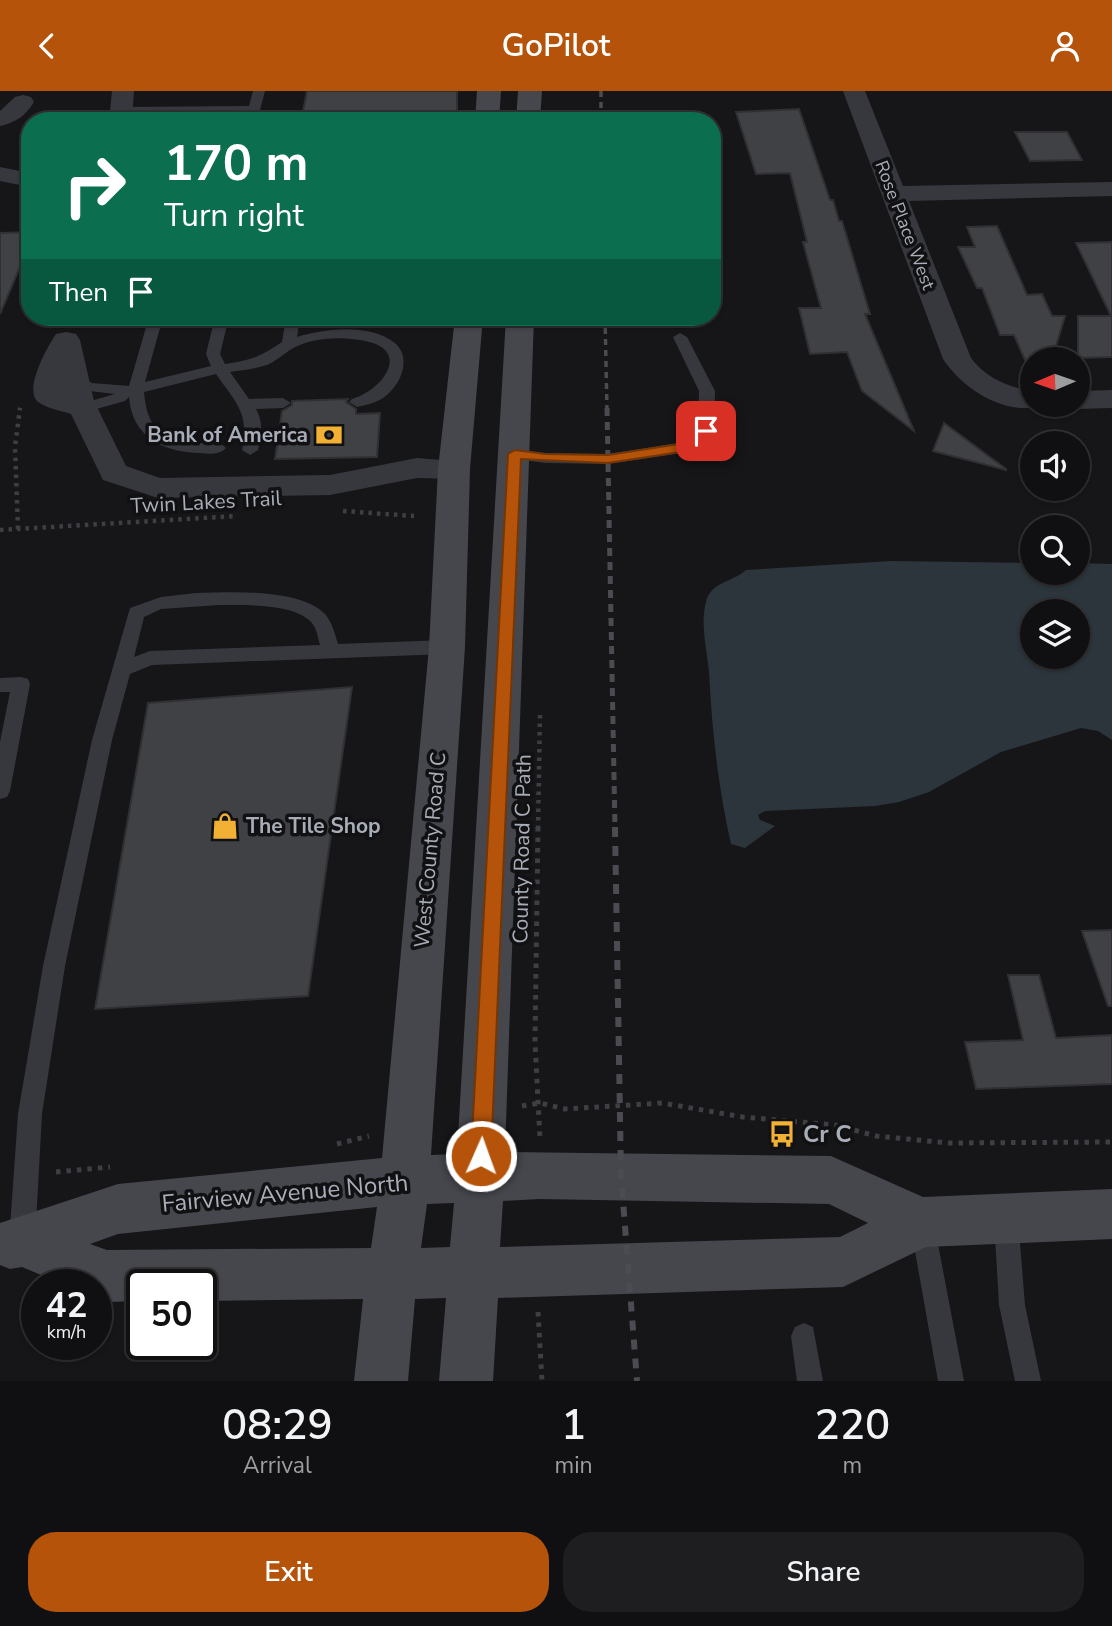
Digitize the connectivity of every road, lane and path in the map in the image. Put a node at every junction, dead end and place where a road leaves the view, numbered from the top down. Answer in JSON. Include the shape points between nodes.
{"nodes":[{"id":1,"x":259,"y":91,"type":"edge"},
{"id":2,"x":489,"y":91,"type":"edge"},
{"id":3,"x":530,"y":91,"type":"edge"},
{"id":4,"x":853,"y":91,"type":"edge"},
{"id":5,"x":23,"y":102,"type":"dead end"},
{"id":6,"x":121,"y":107,"type":"edge"},
{"id":7,"x":170,"y":111,"type":"edge"},
{"id":8,"x":190,"y":112,"type":"edge"},
{"id":9,"x":252,"y":112,"type":"edge"},
{"id":10,"x":488,"y":112,"type":"edge"},
{"id":11,"x":529,"y":112,"type":"edge"},
{"id":12,"x":0,"y":119,"type":"edge"},
{"id":13,"x":0,"y":157,"type":"edge"},
{"id":14,"x":21,"y":160,"type":"edge"},
{"id":15,"x":0,"y":174,"type":"edge"},
{"id":16,"x":21,"y":178,"type":"edge"},
{"id":17,"x":1112,"y":189,"type":"edge"},
{"id":18,"x":893,"y":194,"type":"junction"},
{"id":19,"x":153,"y":326,"type":"edge"},
{"id":20,"x":220,"y":326,"type":"edge"},
{"id":21,"x":292,"y":326,"type":"edge"},
{"id":22,"x":468,"y":326,"type":"edge"},
{"id":23,"x":520,"y":326,"type":"edge"},
{"id":24,"x":68,"y":328,"type":"edge"},
{"id":25,"x":680,"y":337,"type":"dead end"},
{"id":26,"x":289,"y":344,"type":"junction"},
{"id":27,"x":220,"y":369,"type":"junction"},
{"id":28,"x":131,"y":391,"type":"junction"},
{"id":29,"x":78,"y":394,"type":"junction"},
{"id":30,"x":1020,"y":397,"type":"edge"},
{"id":31,"x":1112,"y":399,"type":"edge"},
{"id":32,"x":1090,"y":400,"type":"edge"},
{"id":33,"x":357,"y":402,"type":"dead end"},
{"id":34,"x":20,"y":403,"type":"dead end"},
{"id":35,"x":283,"y":403,"type":"dead end"},
{"id":36,"x":245,"y":404,"type":"junction"},
{"id":37,"x":218,"y":448,"type":"dead end"},
{"id":38,"x":250,"y":450,"type":"dead end"},
{"id":39,"x":515,"y":454,"type":"junction"},
{"id":40,"x":454,"y":469,"type":"junction"},
{"id":41,"x":332,"y":511,"type":"dead end"},
{"id":42,"x":250,"y":515,"type":"dead end"},
{"id":43,"x":414,"y":516,"type":"dead end"},
{"id":44,"x":18,"y":529,"type":"junction"},
{"id":45,"x":0,"y":530,"type":"edge"},
{"id":46,"x":447,"y":647,"type":"junction"},
{"id":47,"x":331,"y":650,"type":"junction"},
{"id":48,"x":122,"y":670,"type":"junction"},
{"id":49,"x":0,"y":685,"type":"edge"},
{"id":50,"x":540,"y":708,"type":"dead end"},
{"id":51,"x":0,"y":791,"type":"edge"},
{"id":52,"x":540,"y":1103,"type":"junction"},
{"id":53,"x":482,"y":1113,"type":"junction"},
{"id":54,"x":408,"y":1129,"type":"junction"},
{"id":55,"x":345,"y":1141,"type":"dead end"},
{"id":56,"x":1112,"y":1142,"type":"edge"},
{"id":57,"x":540,"y":1175,"type":"junction"},
{"id":58,"x":480,"y":1178,"type":"junction"},
{"id":59,"x":406,"y":1180,"type":"junction"},
{"id":60,"x":1112,"y":1214,"type":"edge"},
{"id":61,"x":1006,"y":1219,"type":"junction"},
{"id":62,"x":922,"y":1222,"type":"junction"},
{"id":63,"x":11,"y":1244,"type":"edge"},
{"id":64,"x":539,"y":1272,"type":"junction"},
{"id":65,"x":394,"y":1273,"type":"junction"},
{"id":66,"x":473,"y":1273,"type":"junction"},
{"id":67,"x":804,"y":1336,"type":"dead end"},
{"id":68,"x":381,"y":1381,"type":"edge"},
{"id":69,"x":466,"y":1381,"type":"edge"},
{"id":70,"x":541,"y":1381,"type":"edge"},
{"id":71,"x":810,"y":1381,"type":"edge"},
{"id":72,"x":951,"y":1381,"type":"edge"},
{"id":73,"x":1028,"y":1381,"type":"edge"}],
"edges":[{"from":1,"to":9,"type":"lane"},
{"from":2,"to":10,"type":"main road"},
{"from":3,"to":11,"type":"main road"},
{"from":4,"to":18,"type":"street","name":"Rose Place West"},
{"from":5,"to":12,"type":"street","via":[[13,114]]},
{"from":6,"to":7,"type":"lane"},
{"from":7,"to":8,"type":"lane"},
{"from":13,"to":14,"type":"street"},
{"from":15,"to":16,"type":"street"},
{"from":17,"to":18,"type":"street"},
{"from":18,"to":30,"type":"street","name":"Rose Place West","via":[[957,359],[978,383]]},
{"from":19,"to":28,"type":"lane"},
{"from":20,"to":27,"type":"lane","via":[[213,354]]},
{"from":21,"to":26,"type":"lane"},
{"from":22,"to":40,"type":"main road","name":"West County Road C"},
{"from":23,"to":39,"type":"main road"},
{"from":24,"to":29,"type":"street","via":[[49,375],[49,397]]},
{"from":25,"to":39,"type":"lane","via":[[707,391],[706,431],[683,448],[608,459]]},
{"from":26,"to":27,"type":"lane","via":[[266,360]]},
{"from":26,"to":33,"type":"lane","via":[[352,335],[386,341],[398,358],[394,378],[367,401]]},
{"from":27,"to":28,"type":"lane"},
{"from":27,"to":36,"type":"lane"},
{"from":28,"to":29,"type":"lane","via":[[87,388]]},
{"from":28,"to":29,"type":"lane","via":[[120,398]]},
{"from":28,"to":37,"type":"lane","via":[[142,421],[157,440],[177,448]]},
{"from":29,"to":40,"type":"street","via":[[114,473],[158,488],[330,485],[416,468]]},
{"from":31,"to":32,"type":"street"},
{"from":34,"to":44,"type":"path","via":[[15,447]]},
{"from":35,"to":36,"type":"lane"},
{"from":36,"to":38,"type":"lane","via":[[254,414]]},
{"from":39,"to":53,"type":"main road"},
{"from":40,"to":46,"type":"main road","name":"West County Road C"},
{"from":41,"to":43,"type":"path"},
{"from":42,"to":44,"type":"path","name":"Twin Lakes Trail"},
{"from":44,"to":45,"type":"path","name":"Twin Lakes Trail"},
{"from":46,"to":47,"type":"lane"},
{"from":46,"to":54,"type":"main road","name":"West County Road C"},
{"from":47,"to":48,"type":"lane","via":[[150,658]]},
{"from":47,"to":48,"type":"lane","via":[[319,619],[302,607],[276,600],[170,602],[135,613]]},
{"from":48,"to":63,"type":"lane","via":[[102,740],[54,966]]},
{"from":49,"to":51,"type":"lane","via":[[21,684]]},
{"from":50,"to":52,"type":"path","name":"County Road C Path","via":[[535,1042]]},
{"from":52,"to":53,"type":"path"},
{"from":52,"to":56,"type":"path","via":[[565,1109],[662,1104],[949,1143]]},
{"from":52,"to":57,"type":"path","name":"County Road C Path"},
{"from":53,"to":58,"type":"main road"},
{"from":54,"to":55,"type":"path"},
{"from":54,"to":59,"type":"main road","name":"West County Road C"},
{"from":57,"to":58,"type":"main road","name":"Fairview Avenue North"},
{"from":57,"to":62,"type":"main road","name":"Fairview Avenue North","via":[[831,1179]]},
{"from":58,"to":59,"type":"main road","name":"Fairview Avenue North"},
{"from":58,"to":66,"type":"main road"},
{"from":59,"to":63,"type":"main road","name":"Fairview Avenue North","via":[[118,1209]]},
{"from":59,"to":65,"type":"main road","name":"West County Road C"},
{"from":60,"to":61,"type":"main road","name":"Fairview Avenue North"},
{"from":61,"to":62,"type":"main road","name":"Fairview Avenue North"},
{"from":61,"to":73,"type":"lane","via":[[1012,1305]]},
{"from":62,"to":64,"type":"main road","name":"Fairview Avenue North","via":[[843,1262]]},
{"from":62,"to":72,"type":"lane"},
{"from":63,"to":65,"type":"main road","name":"Fairview Avenue North","via":[[107,1276]]},
{"from":64,"to":66,"type":"main road","name":"Fairview Avenue North"},
{"from":64,"to":70,"type":"path"},
{"from":65,"to":66,"type":"main road","name":"Fairview Avenue North"},
{"from":65,"to":68,"type":"main road","name":"West County Road C","via":[[383,1333]]},
{"from":66,"to":69,"type":"main road"},
{"from":67,"to":71,"type":"lane"}]}
